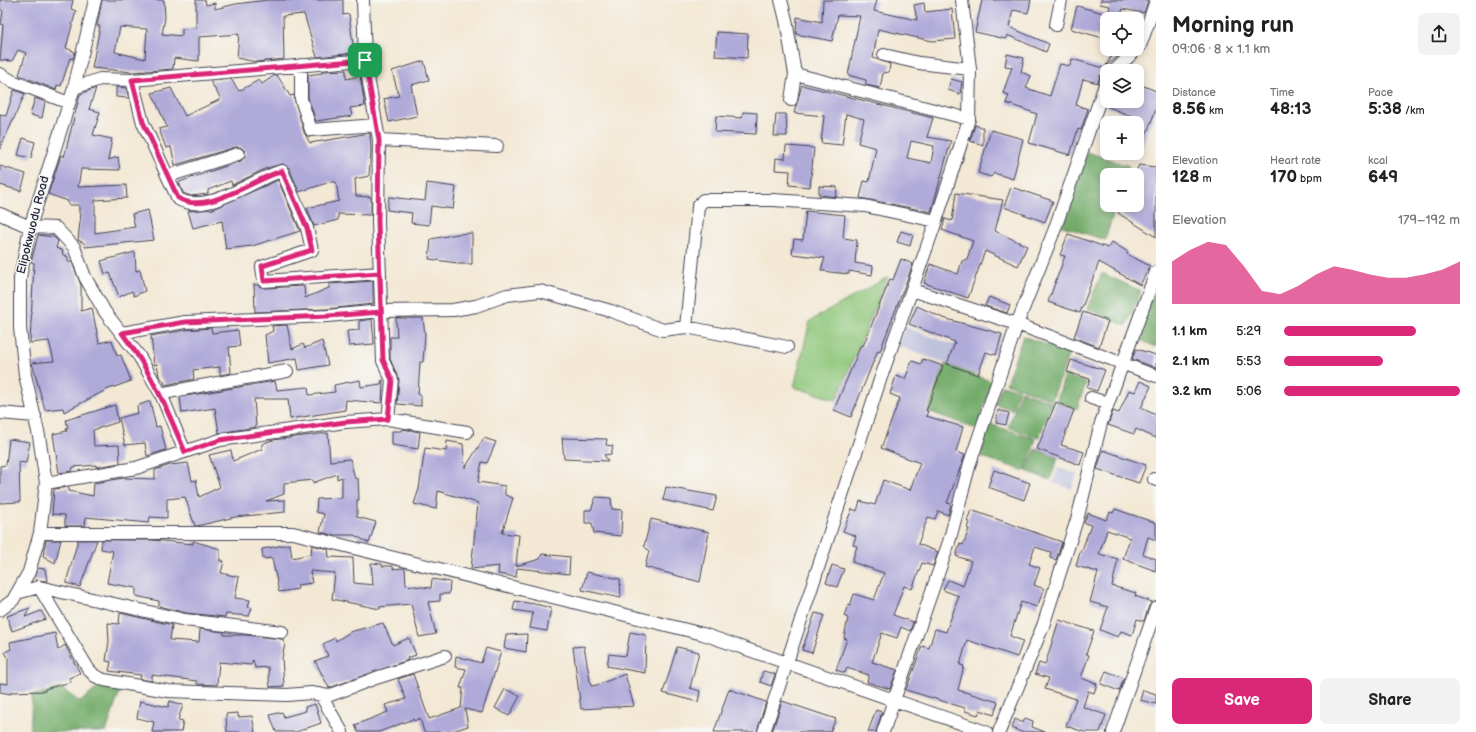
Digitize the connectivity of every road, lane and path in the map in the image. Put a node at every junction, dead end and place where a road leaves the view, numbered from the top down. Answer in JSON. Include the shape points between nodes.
{"nodes":[{"id":1,"x":363,"y":0,"type":"edge"},
{"id":2,"x":781,"y":0,"type":"edge"},
{"id":3,"x":962,"y":0,"type":"edge"},
{"id":4,"x":1061,"y":0,"type":"edge"},
{"id":5,"x":1156,"y":1,"type":"edge"},
{"id":6,"x":91,"y":3,"type":"edge"},
{"id":7,"x":1056,"y":25,"type":"dead end"},
{"id":8,"x":884,"y":55,"type":"dead end"},
{"id":9,"x":365,"y":60,"type":"junction"},
{"id":10,"x":1121,"y":64,"type":"edge"},
{"id":11,"x":301,"y":65,"type":"junction"},
{"id":12,"x":970,"y":69,"type":"junction"},
{"id":13,"x":0,"y":74,"type":"edge"},
{"id":14,"x":795,"y":74,"type":"junction"},
{"id":15,"x":132,"y":80,"type":"junction"},
{"id":16,"x":74,"y":88,"type":"junction"},
{"id":17,"x":1100,"y":99,"type":"edge"},
{"id":18,"x":790,"y":100,"type":"dead end"},
{"id":19,"x":69,"y":102,"type":"junction"},
{"id":20,"x":969,"y":119,"type":"junction"},
{"id":21,"x":376,"y":125,"type":"junction"},
{"id":22,"x":379,"y":140,"type":"junction"},
{"id":23,"x":497,"y":146,"type":"dead end"},
{"id":24,"x":238,"y":154,"type":"dead end"},
{"id":25,"x":168,"y":176,"type":"junction"},
{"id":26,"x":0,"y":214,"type":"edge"},
{"id":27,"x":936,"y":221,"type":"junction"},
{"id":28,"x":30,"y":227,"type":"junction"},
{"id":29,"x":1156,"y":272,"type":"edge"},
{"id":30,"x":380,"y":273,"type":"junction"},
{"id":31,"x":912,"y":290,"type":"junction"},
{"id":32,"x":381,"y":312,"type":"junction"},
{"id":33,"x":1017,"y":324,"type":"junction"},
{"id":34,"x":686,"y":327,"type":"junction"},
{"id":35,"x":122,"y":333,"type":"junction"},
{"id":36,"x":787,"y":348,"type":"dead end"},
{"id":37,"x":1122,"y":363,"type":"junction"},
{"id":38,"x":287,"y":371,"type":"dead end"},
{"id":39,"x":1156,"y":376,"type":"edge"},
{"id":40,"x":161,"y":394,"type":"junction"},
{"id":41,"x":1091,"y":398,"type":"dead end"},
{"id":42,"x":1107,"y":403,"type":"junction"},
{"id":43,"x":0,"y":413,"type":"edge"},
{"id":44,"x":35,"y":416,"type":"junction"},
{"id":45,"x":388,"y":419,"type":"junction"},
{"id":46,"x":467,"y":432,"type":"dead end"},
{"id":47,"x":185,"y":452,"type":"junction"},
{"id":48,"x":46,"y":483,"type":"junction"},
{"id":49,"x":40,"y":533,"type":"junction"},
{"id":50,"x":39,"y":586,"type":"junction"},
{"id":51,"x":17,"y":593,"type":"junction"},
{"id":52,"x":1156,"y":608,"type":"edge"},
{"id":53,"x":0,"y":610,"type":"edge"},
{"id":54,"x":282,"y":632,"type":"dead end"},
{"id":55,"x":445,"y":656,"type":"dead end"},
{"id":56,"x":787,"y":663,"type":"junction"},
{"id":57,"x":320,"y":694,"type":"junction"},
{"id":58,"x":895,"y":700,"type":"junction"},
{"id":59,"x":342,"y":732,"type":"edge"},
{"id":60,"x":764,"y":732,"type":"edge"},
{"id":61,"x":884,"y":732,"type":"edge"},
{"id":62,"x":986,"y":732,"type":"edge"},
{"id":63,"x":999,"y":732,"type":"edge"},
{"id":64,"x":1113,"y":732,"type":"edge"}],
"edges":[{"from":1,"to":9,"type":"street"},
{"from":2,"to":14,"type":"street"},
{"from":3,"to":12,"type":"street"},
{"from":4,"to":7,"type":"street"},
{"from":5,"to":10,"type":"street","via":[[1140,46]]},
{"from":6,"to":16,"type":"street","name":"Elipokwuodu Road"},
{"from":8,"to":12,"type":"street","via":[[919,63]]},
{"from":9,"to":11,"type":"street"},
{"from":9,"to":21,"type":"street"},
{"from":11,"to":15,"type":"street"},
{"from":11,"to":21,"type":"street","via":[[301,99],[311,130]]},
{"from":12,"to":20,"type":"street"},
{"from":13,"to":19,"type":"street"},
{"from":14,"to":18,"type":"street"},
{"from":14,"to":20,"type":"street"},
{"from":15,"to":16,"type":"street","via":[[100,79]]},
{"from":15,"to":25,"type":"street","via":[[143,122]]},
{"from":16,"to":19,"type":"street","name":"Elipokwuodu Road"},
{"from":17,"to":33,"type":"street","via":[[1054,231]]},
{"from":19,"to":28,"type":"street","name":"Elipokwuodu Road"},
{"from":20,"to":27,"type":"street"},
{"from":21,"to":22,"type":"street"},
{"from":22,"to":23,"type":"street"},
{"from":22,"to":30,"type":"street"},
{"from":24,"to":25,"type":"street"},
{"from":25,"to":30,"type":"street","via":[[178,198],[185,203],[195,204],[210,202],[282,171],[307,228],[312,250],[262,266],[264,281]]},
{"from":26,"to":28,"type":"street"},
{"from":27,"to":31,"type":"street"},
{"from":27,"to":34,"type":"street","via":[[865,206],[773,200],[703,200],[698,207]]},
{"from":28,"to":35,"type":"street","via":[[56,228],[74,247],[85,277],[105,312]]},
{"from":28,"to":44,"type":"street","name":"Elipokwuodu Road","via":[[20,278],[20,328],[25,375]]},
{"from":29,"to":37,"type":"street"},
{"from":30,"to":32,"type":"street"},
{"from":31,"to":33,"type":"street"},
{"from":31,"to":56,"type":"street"},
{"from":32,"to":34,"type":"street","via":[[453,310],[476,306],[507,294],[540,291],[611,311],[663,330]]},
{"from":32,"to":35,"type":"street","via":[[185,322]]},
{"from":32,"to":45,"type":"street","via":[[383,360],[392,380]]},
{"from":33,"to":37,"type":"street"},
{"from":33,"to":58,"type":"street","via":[[970,463],[949,542]]},
{"from":34,"to":36,"type":"street"},
{"from":35,"to":40,"type":"street"},
{"from":37,"to":39,"type":"street"},
{"from":37,"to":42,"type":"street"},
{"from":38,"to":40,"type":"street","via":[[204,384]]},
{"from":40,"to":47,"type":"street"},
{"from":41,"to":42,"type":"street"},
{"from":42,"to":63,"type":"street","via":[[1078,516],[1043,626]]},
{"from":43,"to":44,"type":"street"},
{"from":44,"to":48,"type":"street","name":"Elipokwuodu Road"},
{"from":45,"to":46,"type":"street"},
{"from":45,"to":47,"type":"street","via":[[345,422],[220,440]]},
{"from":47,"to":48,"type":"street","via":[[136,468]]},
{"from":48,"to":49,"type":"street","name":"Elipokwuodu Road"},
{"from":49,"to":51,"type":"street","name":"Elipokwuodu Road","via":[[29,572]]},
{"from":49,"to":56,"type":"street","via":[[293,532],[703,634]]},
{"from":50,"to":51,"type":"street"},
{"from":50,"to":54,"type":"street","via":[[185,620]]},
{"from":50,"to":57,"type":"street","via":[[89,670],[104,680],[168,691]]},
{"from":51,"to":53,"type":"street","name":"Elipokwuodu Road","via":[[13,600]]},
{"from":52,"to":64,"type":"street"},
{"from":55,"to":57,"type":"street","via":[[333,695]]},
{"from":56,"to":58,"type":"street"},
{"from":56,"to":60,"type":"street"},
{"from":57,"to":59,"type":"street"},
{"from":58,"to":61,"type":"street"},
{"from":58,"to":62,"type":"street"}]}
